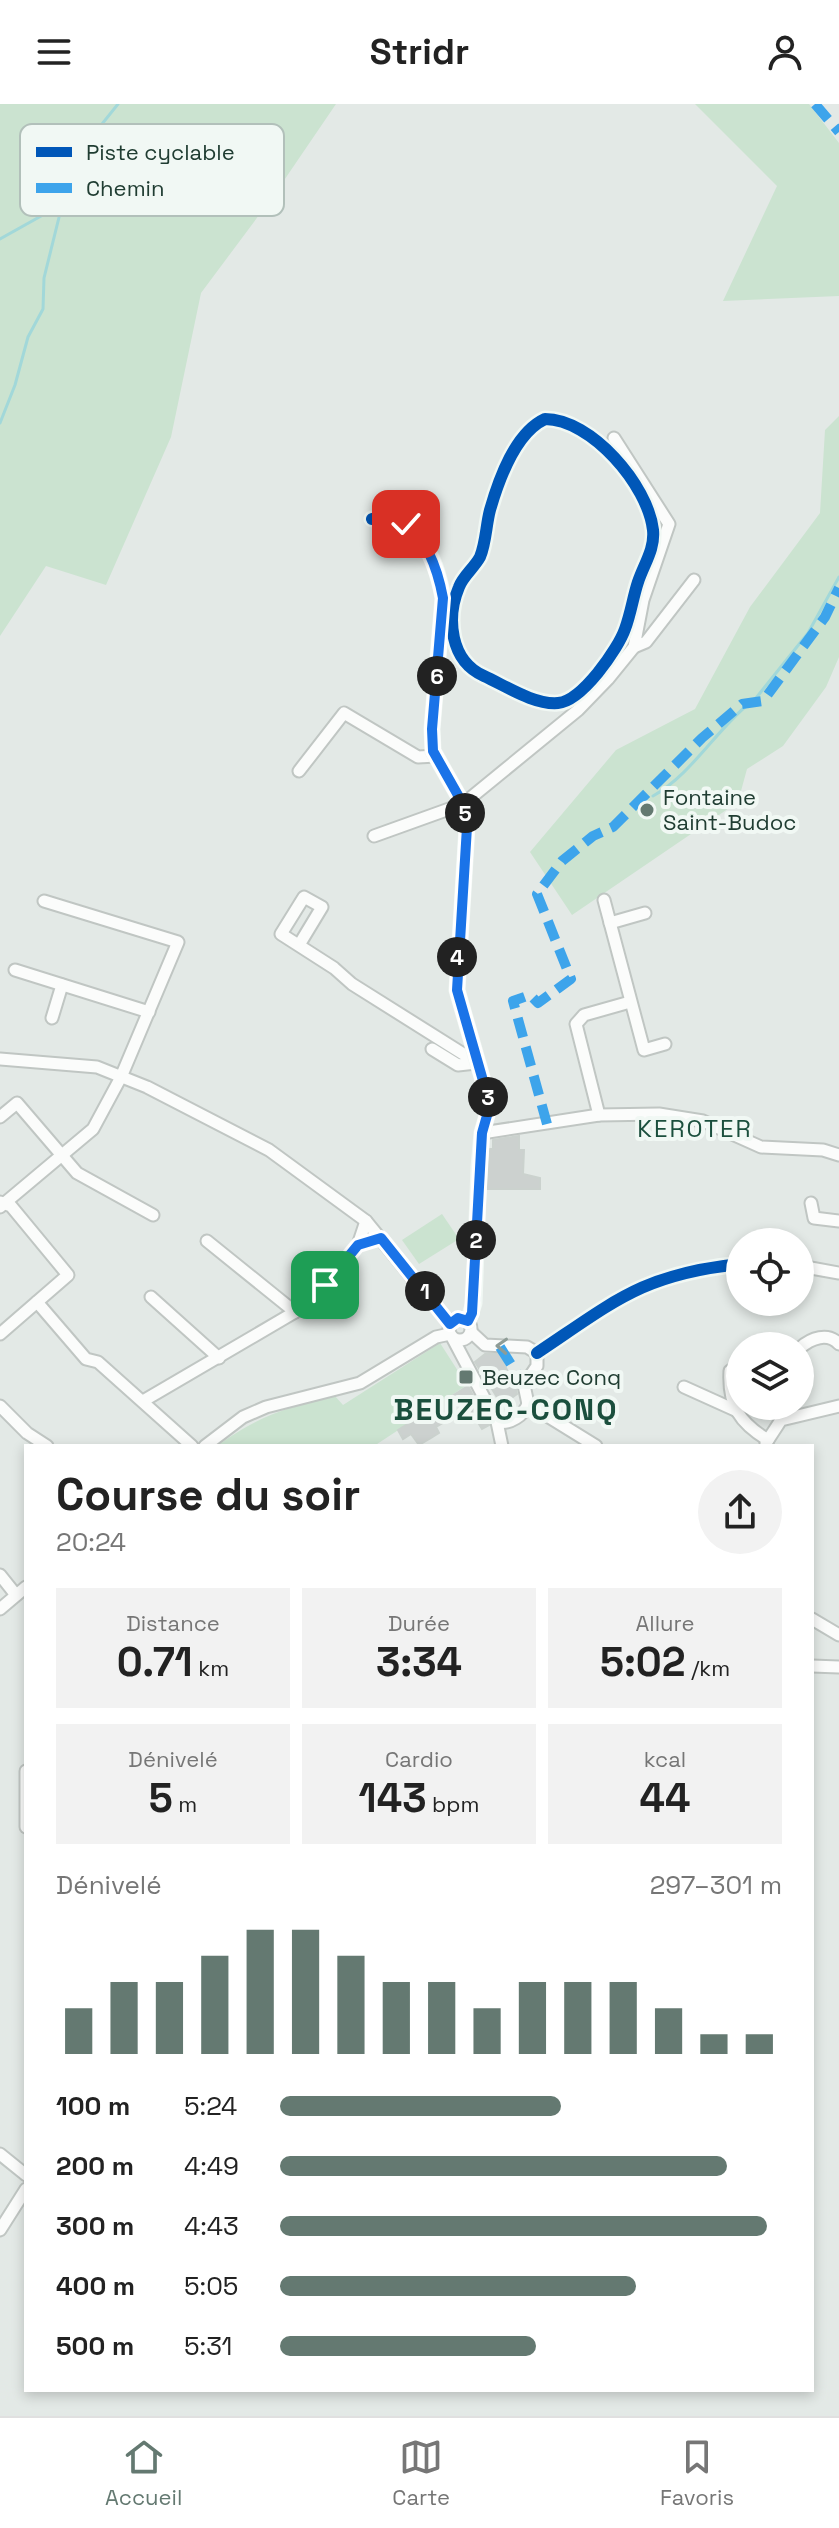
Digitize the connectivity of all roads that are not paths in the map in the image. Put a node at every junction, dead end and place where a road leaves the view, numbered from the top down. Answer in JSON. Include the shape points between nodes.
{"nodes":[{"id":1,"x":614,"y":438,"type":"dead end"},
{"id":2,"x":372,"y":519,"type":"dead end"},
{"id":3,"x":694,"y":580,"type":"dead end"},
{"id":4,"x":455,"y":647,"type":"junction"},
{"id":5,"x":634,"y":647,"type":"junction"},
{"id":6,"x":439,"y":653,"type":"junction"},
{"id":7,"x":436,"y":756,"type":"junction"},
{"id":8,"x":299,"y":771,"type":"dead end"},
{"id":9,"x":463,"y":804,"type":"junction"},
{"id":10,"x":374,"y":836,"type":"dead end"},
{"id":11,"x":604,"y":900,"type":"dead end"},
{"id":12,"x":44,"y":901,"type":"dead end"},
{"id":13,"x":645,"y":913,"type":"dead end"},
{"id":14,"x":610,"y":923,"type":"junction"},
{"id":15,"x":299,"y":945,"type":"dead end"},
{"id":16,"x":15,"y":970,"type":"dead end"},
{"id":17,"x":62,"y":985,"type":"junction"},
{"id":18,"x":630,"y":1002,"type":"junction"},
{"id":19,"x":149,"y":1012,"type":"junction"},
{"id":20,"x":52,"y":1018,"type":"dead end"},
{"id":21,"x":665,"y":1044,"type":"dead end"},
{"id":22,"x":432,"y":1049,"type":"dead end"},
{"id":23,"x":0,"y":1059,"type":"edge"},
{"id":24,"x":477,"y":1063,"type":"junction"},
{"id":25,"x":121,"y":1077,"type":"junction"},
{"id":26,"x":599,"y":1115,"type":"junction"},
{"id":27,"x":0,"y":1117,"type":"edge"},
{"id":28,"x":482,"y":1133,"type":"junction"},
{"id":29,"x":839,"y":1155,"type":"edge"},
{"id":30,"x":63,"y":1157,"type":"junction"},
{"id":31,"x":811,"y":1203,"type":"dead end"},
{"id":32,"x":1,"y":1204,"type":"edge"},
{"id":33,"x":153,"y":1215,"type":"dead end"},
{"id":34,"x":366,"y":1221,"type":"junction"},
{"id":35,"x":839,"y":1221,"type":"edge"},
{"id":36,"x":381,"y":1238,"type":"junction"},
{"id":37,"x":207,"y":1241,"type":"dead end"},
{"id":38,"x":358,"y":1245,"type":"junction"},
{"id":39,"x":726,"y":1266,"type":"edge"},
{"id":40,"x":814,"y":1269,"type":"edge"},
{"id":41,"x":839,"y":1273,"type":"edge"},
{"id":42,"x":151,"y":1297,"type":"dead end"},
{"id":43,"x":37,"y":1302,"type":"junction"},
{"id":44,"x":295,"y":1312,"type":"junction"},
{"id":45,"x":470,"y":1327,"type":"junction"},
{"id":46,"x":451,"y":1332,"type":"junction"},
{"id":47,"x":0,"y":1334,"type":"edge"},
{"id":48,"x":814,"y":1339,"type":"edge"},
{"id":49,"x":839,"y":1344,"type":"edge"},
{"id":50,"x":537,"y":1353,"type":"junction"},
{"id":51,"x":219,"y":1358,"type":"junction"},
{"id":52,"x":684,"y":1387,"type":"dead end"},
{"id":53,"x":143,"y":1401,"type":"junction"},
{"id":54,"x":528,"y":1404,"type":"junction"},
{"id":55,"x":0,"y":1406,"type":"edge"},
{"id":56,"x":726,"y":1406,"type":"edge"},
{"id":57,"x":839,"y":1406,"type":"edge"},
{"id":58,"x":741,"y":1420,"type":"edge"},
{"id":59,"x":497,"y":1422,"type":"junction"},
{"id":60,"x":766,"y":1443,"type":"edge"},
{"id":61,"x":44,"y":1444,"type":"edge"},
{"id":62,"x":190,"y":1444,"type":"edge"},
{"id":63,"x":208,"y":1444,"type":"edge"},
{"id":64,"x":502,"y":1444,"type":"edge"},
{"id":65,"x":593,"y":1444,"type":"edge"},
{"id":66,"x":0,"y":1575,"type":"edge"},
{"id":67,"x":24,"y":1589,"type":"edge"},
{"id":68,"x":16,"y":1595,"type":"junction"},
{"id":69,"x":0,"y":1609,"type":"edge"},
{"id":70,"x":814,"y":1620,"type":"edge"},
{"id":71,"x":839,"y":1635,"type":"edge"},
{"id":72,"x":814,"y":1666,"type":"edge"},
{"id":73,"x":839,"y":1667,"type":"edge"},
{"id":74,"x":0,"y":2154,"type":"edge"},
{"id":75,"x":24,"y":2173,"type":"edge"},
{"id":76,"x":24,"y":2192,"type":"edge"},
{"id":77,"x":0,"y":2230,"type":"edge"}],
"edges":[{"from":1,"to":5,"type":"street","via":[[669,524],[643,600]]},
{"from":2,"to":6,"type":"street","via":[[384,516],[406,524],[429,554],[443,598]]},
{"from":3,"to":5,"type":"street","via":[[646,642]]},
{"from":4,"to":4,"type":"street","via":[[479,674],[544,702],[562,703],[616,650],[652,547],[653,527],[611,454],[572,424],[545,419],[519,441],[490,509],[480,557],[459,584],[452,611]]},
{"from":4,"to":6,"type":"street"},
{"from":5,"to":9,"type":"street","via":[[578,710]]},
{"from":6,"to":7,"type":"street","via":[[432,729]]},
{"from":7,"to":8,"type":"street","via":[[418,757],[344,713]]},
{"from":7,"to":9,"type":"street"},
{"from":9,"to":10,"type":"street"},
{"from":9,"to":24,"type":"street","via":[[467,856],[457,990]]},
{"from":11,"to":14,"type":"street"},
{"from":12,"to":19,"type":"street","via":[[178,942]]},
{"from":13,"to":14,"type":"street"},
{"from":14,"to":18,"type":"street"},
{"from":15,"to":24,"type":"street"},
{"from":16,"to":17,"type":"street"},
{"from":17,"to":19,"type":"street"},
{"from":17,"to":20,"type":"street"},
{"from":18,"to":21,"type":"street","via":[[644,1050]]},
{"from":18,"to":26,"type":"street","via":[[584,1015],[576,1024]]},
{"from":19,"to":25,"type":"street"},
{"from":22,"to":24,"type":"street","via":[[458,1065]]},
{"from":23,"to":25,"type":"street","via":[[97,1067]]},
{"from":24,"to":28,"type":"street","via":[[490,1105]]},
{"from":25,"to":30,"type":"street","via":[[93,1129]]},
{"from":25,"to":34,"type":"street","via":[[269,1150]]},
{"from":26,"to":28,"type":"street"},
{"from":26,"to":29,"type":"street","via":[[684,1117],[761,1147]]},
{"from":27,"to":30,"type":"street","via":[[17,1103]]},
{"from":28,"to":45,"type":"street"},
{"from":30,"to":32,"type":"street"},
{"from":30,"to":33,"type":"street","via":[[77,1173]]},
{"from":31,"to":35,"type":"street","via":[[814,1218]]},
{"from":32,"to":43,"type":"street","via":[[11,1206],[68,1275]]},
{"from":34,"to":36,"type":"street"},
{"from":34,"to":38,"type":"street"},
{"from":36,"to":38,"type":"street"},
{"from":36,"to":46,"type":"street"},
{"from":37,"to":44,"type":"street"},
{"from":38,"to":44,"type":"street"},
{"from":39,"to":50,"type":"street","via":[[641,1285]]},
{"from":40,"to":41,"type":"street"},
{"from":42,"to":51,"type":"street"},
{"from":43,"to":47,"type":"street"},
{"from":43,"to":53,"type":"street","via":[[86,1359],[98,1362]]},
{"from":44,"to":51,"type":"street"},
{"from":45,"to":46,"type":"street","via":[[462,1341]]},
{"from":45,"to":46,"type":"street","via":[[458,1318]]},
{"from":50,"to":45,"type":"street","one_way":true,"via":[[527,1347],[485,1345]]},
{"from":46,"to":59,"type":"street"},
{"from":46,"to":63,"type":"street","via":[[360,1383],[243,1417]]},
{"from":48,"to":49,"type":"street"},
{"from":50,"to":54,"type":"street","via":[[537,1366],[524,1385]]},
{"from":51,"to":53,"type":"street"},
{"from":52,"to":56,"type":"street"},
{"from":53,"to":62,"type":"street"},
{"from":54,"to":59,"type":"street","via":[[508,1422]]},
{"from":54,"to":65,"type":"street"},
{"from":55,"to":61,"type":"street"},
{"from":57,"to":60,"type":"street","via":[[781,1420]]},
{"from":58,"to":60,"type":"street"},
{"from":59,"to":64,"type":"street"},
{"from":66,"to":68,"type":"street"},
{"from":67,"to":68,"type":"street"},
{"from":68,"to":69,"type":"street"},
{"from":70,"to":71,"type":"street"},
{"from":72,"to":73,"type":"street"},
{"from":74,"to":75,"type":"street"},
{"from":76,"to":77,"type":"street"}]}
